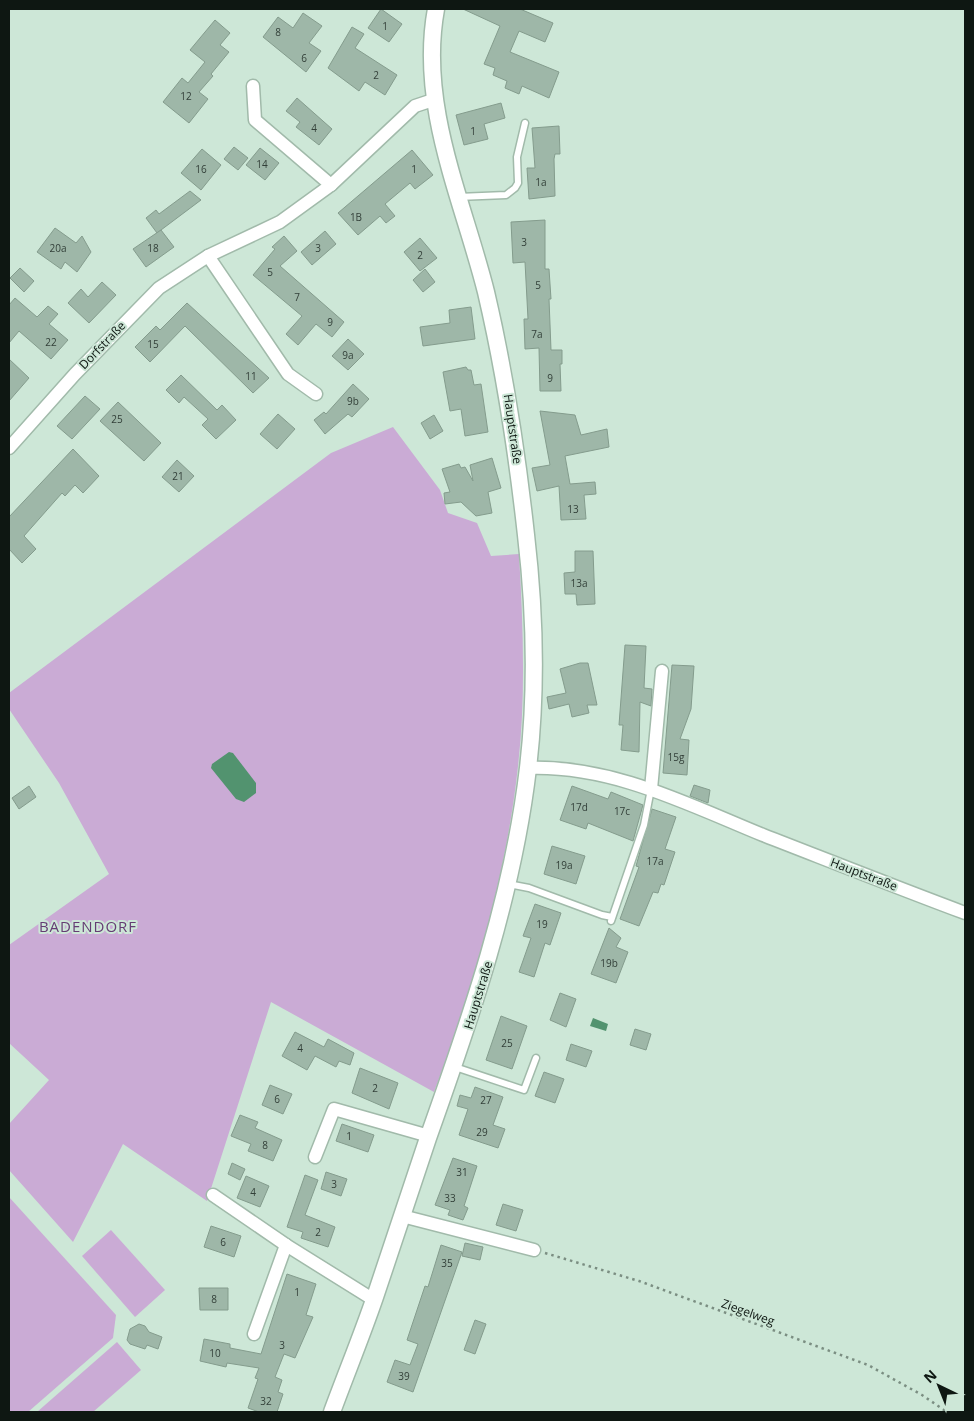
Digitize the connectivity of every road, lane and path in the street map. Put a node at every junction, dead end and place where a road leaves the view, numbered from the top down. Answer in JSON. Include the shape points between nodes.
{"nodes":[{"id":1,"x":436,"y":9,"type":"edge"},
{"id":2,"x":253,"y":86,"type":"dead end"},
{"id":3,"x":436,"y":99,"type":"junction"},
{"id":4,"x":525,"y":124,"type":"dead end"},
{"id":5,"x":331,"y":185,"type":"junction"},
{"id":6,"x":457,"y":197,"type":"junction"},
{"id":7,"x":208,"y":256,"type":"junction"},
{"id":8,"x":316,"y":394,"type":"dead end"},
{"id":9,"x":9,"y":448,"type":"edge"},
{"id":10,"x":662,"y":671,"type":"dead end"},
{"id":11,"x":528,"y":768,"type":"junction"},
{"id":12,"x":651,"y":789,"type":"junction"},
{"id":13,"x":507,"y":884,"type":"junction"},
{"id":14,"x":965,"y":913,"type":"edge"},
{"id":15,"x":536,"y":1058,"type":"dead end"},
{"id":16,"x":455,"y":1067,"type":"junction"},
{"id":17,"x":429,"y":1136,"type":"junction"},
{"id":18,"x":315,"y":1157,"type":"dead end"},
{"id":19,"x":212,"y":1195,"type":"dead end"},
{"id":20,"x":402,"y":1216,"type":"junction"},
{"id":21,"x":286,"y":1245,"type":"junction"},
{"id":22,"x":534,"y":1250,"type":"joint"},
{"id":23,"x":374,"y":1300,"type":"junction"},
{"id":24,"x":254,"y":1334,"type":"dead end"},
{"id":25,"x":332,"y":1412,"type":"edge"},
{"id":26,"x":947,"y":1412,"type":"edge"}],
"edges":[{"from":1,"to":3,"type":"main road","name":"Hauptstraße","via":[[431,53]]},
{"from":2,"to":5,"type":"street","via":[[255,120]]},
{"from":3,"to":5,"type":"street","name":"Dorfstraße","via":[[421,103],[404,115]]},
{"from":3,"to":6,"type":"main road","name":"Hauptstraße"},
{"from":4,"to":6,"type":"lane","via":[[517,157],[518,183],[515,188],[506,195]]},
{"from":5,"to":7,"type":"street","name":"Dorfstraße","via":[[280,222]]},
{"from":6,"to":11,"type":"main road","name":"Hauptstraße","via":[[482,279],[510,401],[527,540],[533,624]]},
{"from":7,"to":8,"type":"street","via":[[288,374]]},
{"from":7,"to":9,"type":"street","name":"Dorfstraße","via":[[159,288],[139,306]]},
{"from":10,"to":12,"type":"street"},
{"from":11,"to":12,"type":"street","name":"Hauptstraße","via":[[561,767],[594,772]]},
{"from":11,"to":13,"type":"main road","name":"Hauptstraße"},
{"from":12,"to":13,"type":"lane","via":[[644,825],[612,919],[529,888]]},
{"from":12,"to":14,"type":"street","name":"Hauptstraße"},
{"from":13,"to":16,"type":"main road","name":"Hauptstraße","via":[[493,947]]},
{"from":15,"to":16,"type":"lane","via":[[524,1090]]},
{"from":16,"to":17,"type":"main road","name":"Hauptstraße"},
{"from":17,"to":18,"type":"street","via":[[334,1109]]},
{"from":17,"to":20,"type":"main road","name":"Hauptstraße"},
{"from":19,"to":21,"type":"street"},
{"from":20,"to":22,"type":"street"},
{"from":20,"to":23,"type":"main road","name":"Hauptstraße"},
{"from":21,"to":23,"type":"street"},
{"from":21,"to":24,"type":"street"},
{"from":22,"to":26,"type":"path","name":"Ziegelweg","via":[[639,1282],[868,1365]]},
{"from":23,"to":25,"type":"main road","name":"Hauptstraße"}]}
